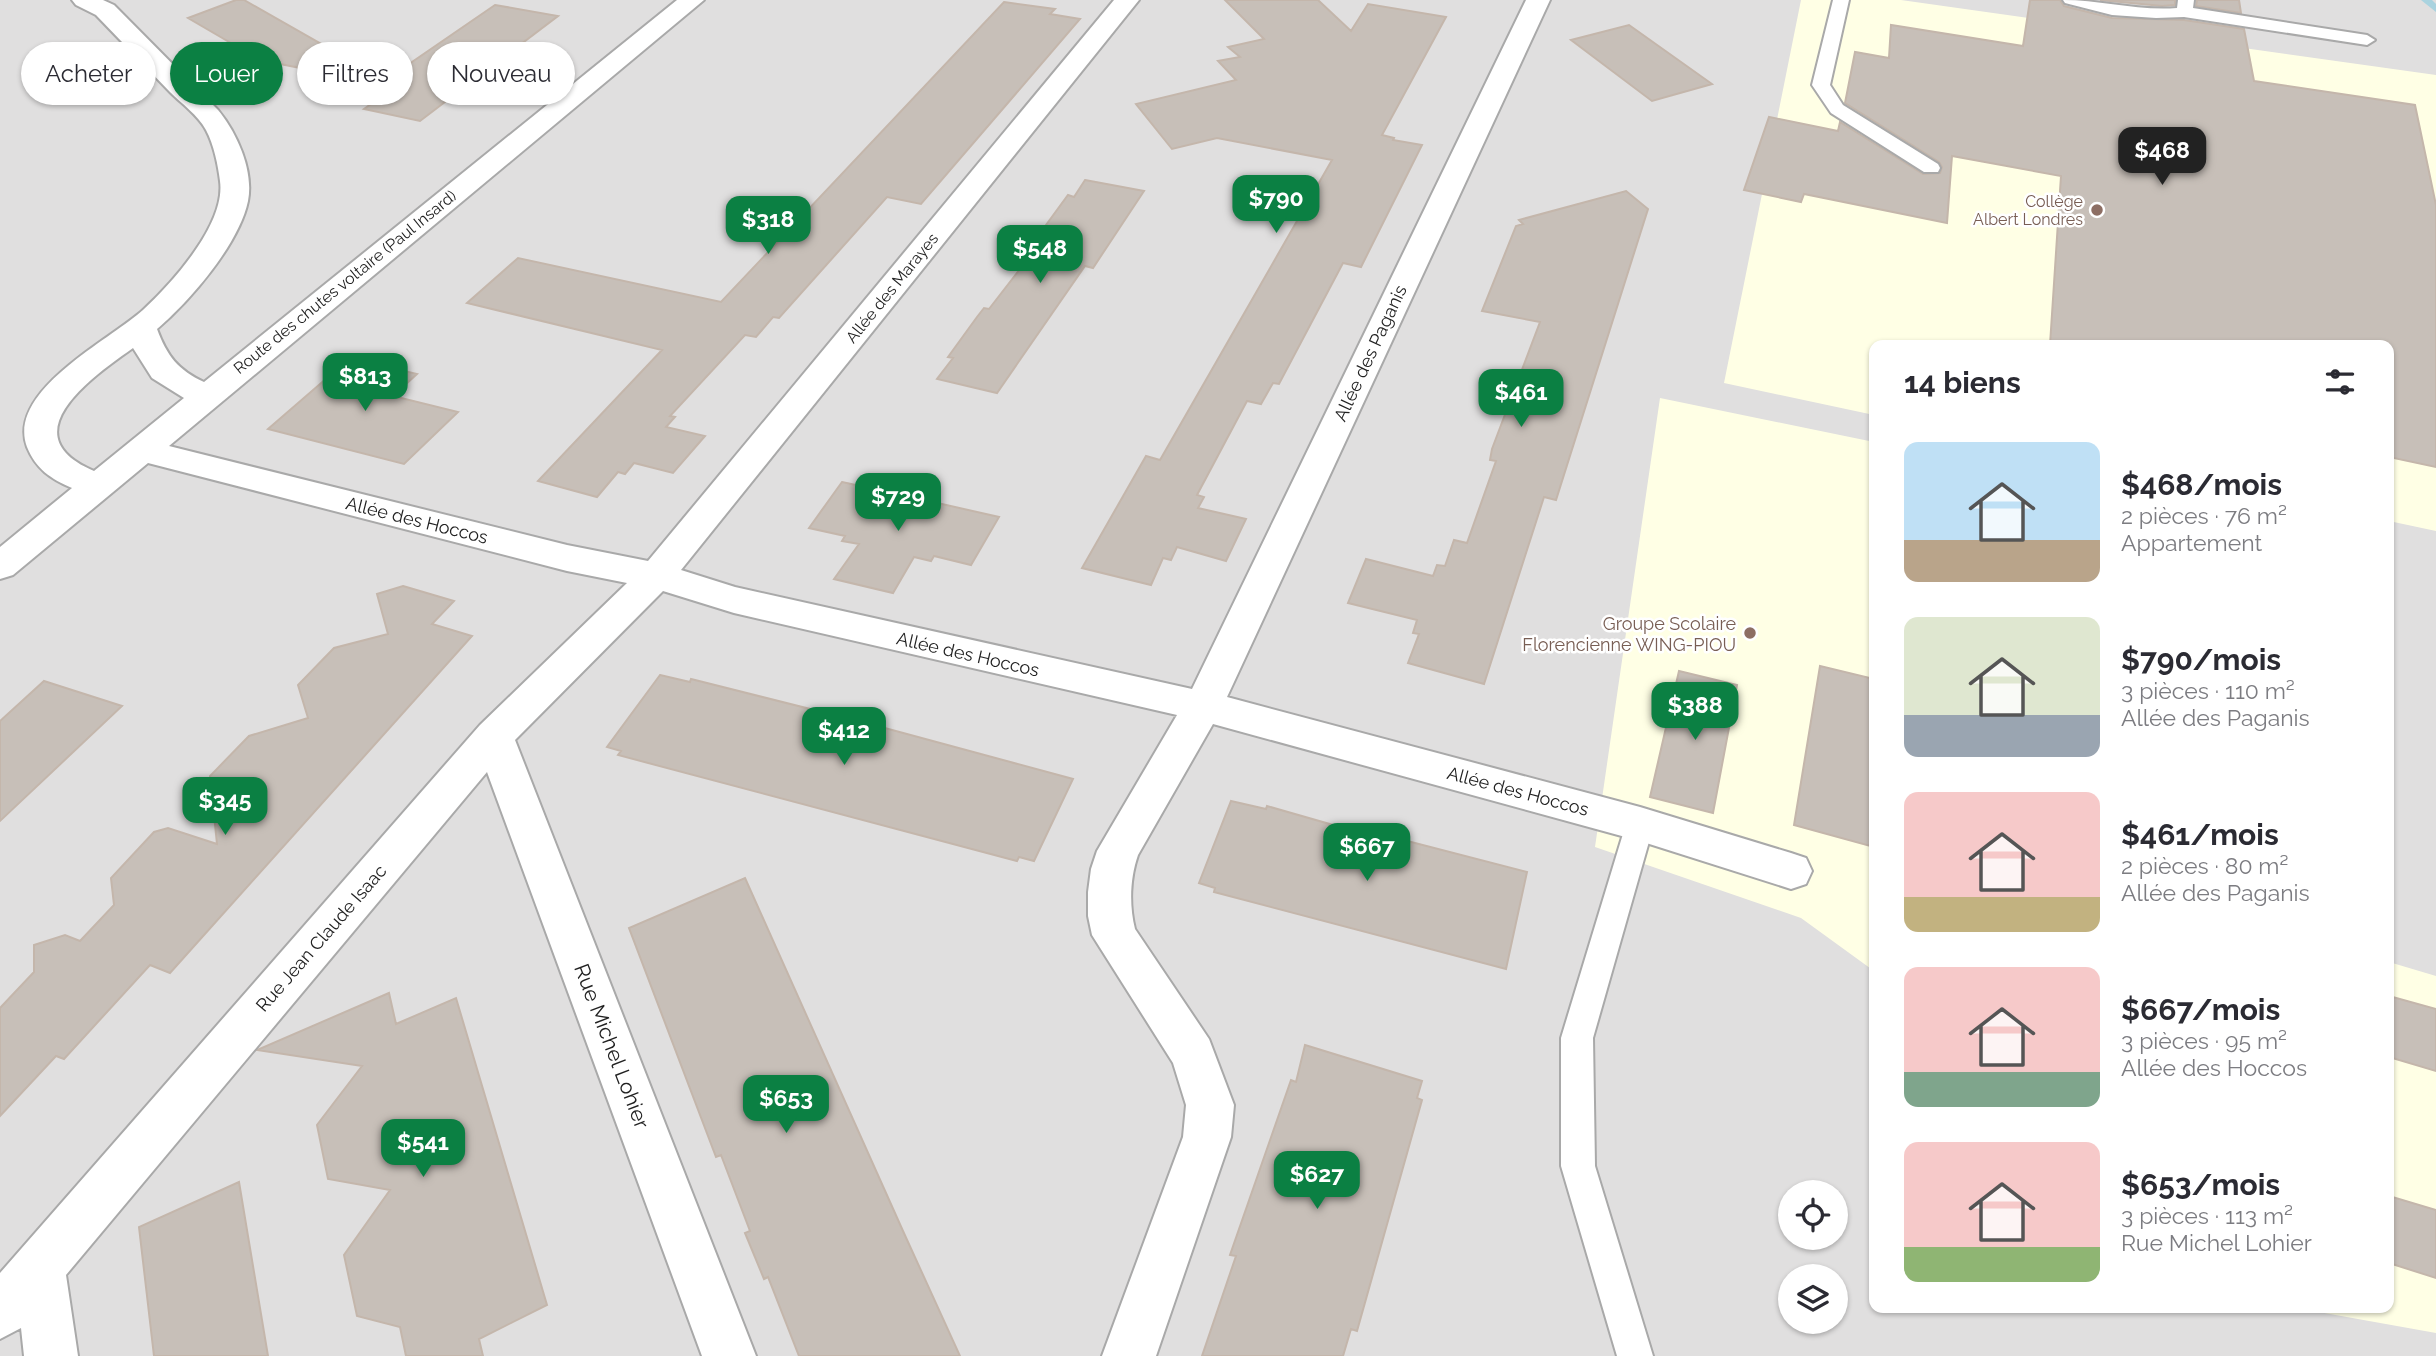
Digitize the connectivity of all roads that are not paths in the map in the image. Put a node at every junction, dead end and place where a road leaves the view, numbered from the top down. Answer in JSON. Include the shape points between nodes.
{"nodes":[{"id":1,"x":692,"y":0,"type":"edge"},
{"id":2,"x":1127,"y":0,"type":"edge"},
{"id":3,"x":1538,"y":0,"type":"edge"},
{"id":4,"x":1842,"y":0,"type":"edge"},
{"id":5,"x":2071,"y":0,"type":"edge"},
{"id":6,"x":98,"y":3,"type":"edge"},
{"id":7,"x":2185,"y":6,"type":"edge"},
{"id":8,"x":2367,"y":40,"type":"dead end"},
{"id":9,"x":1931,"y":168,"type":"dead end"},
{"id":10,"x":141,"y":327,"type":"junction"},
{"id":11,"x":206,"y":395,"type":"junction"},
{"id":12,"x":141,"y":450,"type":"junction"},
{"id":13,"x":99,"y":486,"type":"junction"},
{"id":14,"x":0,"y":566,"type":"edge"},
{"id":15,"x":656,"y":576,"type":"junction"},
{"id":16,"x":1203,"y":706,"type":"junction"},
{"id":17,"x":494,"y":736,"type":"junction"},
{"id":18,"x":1640,"y":824,"type":"junction"},
{"id":19,"x":1791,"y":871,"type":"dead end"},
{"id":20,"x":39,"y":1267,"type":"junction"},
{"id":21,"x":0,"y":1313,"type":"edge"},
{"id":22,"x":51,"y":1356,"type":"edge"},
{"id":23,"x":729,"y":1356,"type":"edge"},
{"id":24,"x":1129,"y":1356,"type":"edge"},
{"id":25,"x":1635,"y":1356,"type":"edge"}],
"edges":[{"from":1,"to":11,"type":"street","name":"Route des chutes voltaire (Paul Insard)"},
{"from":2,"to":15,"type":"street","name":"Allée des Marayes"},
{"from":3,"to":16,"type":"street","name":"Allée des Paganis"},
{"from":4,"to":9,"type":"lane","via":[[1821,85],[1837,109]]},
{"from":5,"to":7,"type":"lane","via":[[2162,14]]},
{"from":6,"to":10,"type":"street","via":[[218,126],[235,188],[225,227],[190,277]]},
{"from":7,"to":8,"type":"lane"},
{"from":10,"to":11,"type":"street","via":[[162,372],[180,386]]},
{"from":10,"to":13,"type":"street","via":[[69,382],[42,422],[42,442],[49,458]]},
{"from":11,"to":12,"type":"street","name":"Route des chutes voltaire (Paul Insard)"},
{"from":12,"to":13,"type":"street","name":"Route des chutes voltaire (Paul Insard)"},
{"from":12,"to":15,"type":"street","name":"Allée des Hoccos","via":[[567,558]]},
{"from":13,"to":14,"type":"street","name":"Route des chutes voltaire (Paul Insard)"},
{"from":15,"to":16,"type":"street","name":"Allée des Hoccos","via":[[734,600]]},
{"from":15,"to":17,"type":"street","name":"Rue Jean Claude Isaac"},
{"from":16,"to":18,"type":"street","name":"Allée des Hoccos"},
{"from":16,"to":24,"type":"street","name":"Allée des Paganis","via":[[1132,823],[1112,869],[1114,935],[1193,1054],[1210,1105],[1207,1137]]},
{"from":17,"to":20,"type":"street","name":"Rue Jean Claude Isaac"},
{"from":17,"to":23,"type":"street","name":"Rue Michel Lohier"},
{"from":18,"to":19,"type":"street","name":"Allée des Hoccos"},
{"from":18,"to":25,"type":"lane","via":[[1577,1038],[1578,1166]]},
{"from":20,"to":21,"type":"street","name":"Rue Jean Claude Isaac"},
{"from":20,"to":22,"type":"street"}]}
